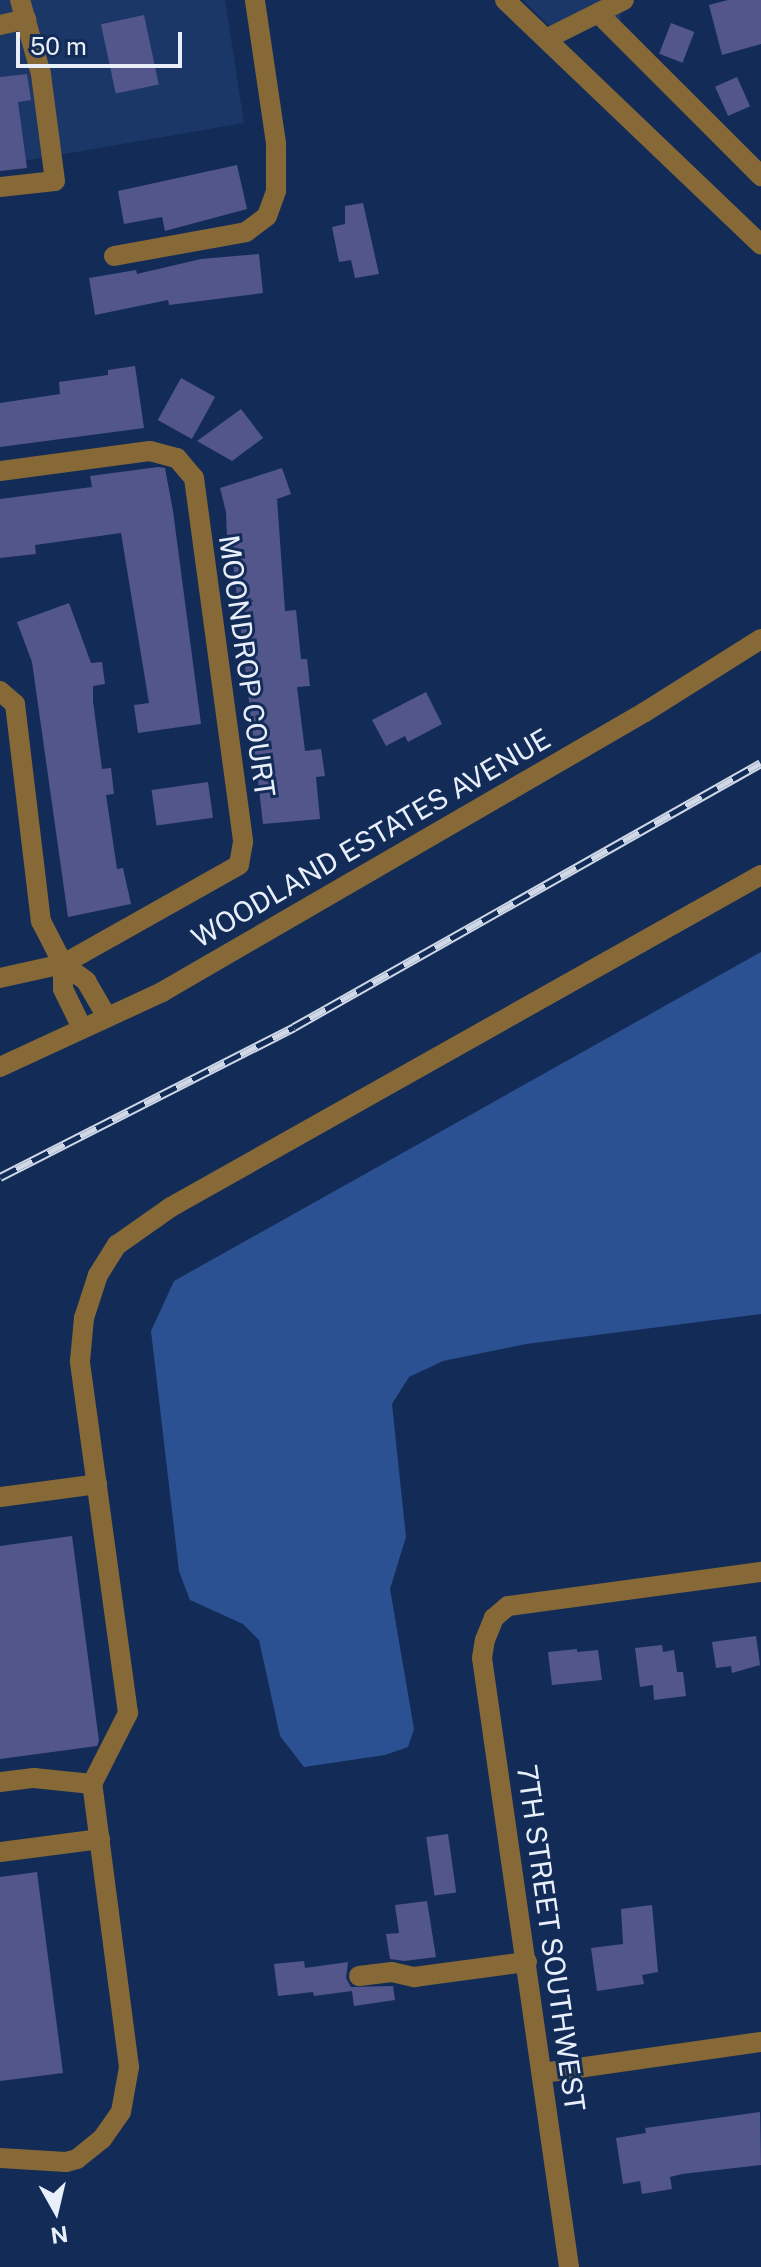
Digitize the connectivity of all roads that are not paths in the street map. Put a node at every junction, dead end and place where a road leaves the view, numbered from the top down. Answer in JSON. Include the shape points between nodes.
{"nodes":[{"id":1,"x":255,"y":0,"type":"edge"},
{"id":2,"x":505,"y":0,"type":"edge"},
{"id":3,"x":624,"y":0,"type":"edge"},
{"id":4,"x":23,"y":10,"type":"edge"},
{"id":5,"x":598,"y":13,"type":"junction"},
{"id":6,"x":0,"y":25,"type":"edge"},
{"id":7,"x":546,"y":39,"type":"junction"},
{"id":8,"x":761,"y":176,"type":"edge"},
{"id":9,"x":0,"y":187,"type":"edge"},
{"id":10,"x":761,"y":245,"type":"edge"},
{"id":11,"x":114,"y":256,"type":"dead end"},
{"id":12,"x":0,"y":471,"type":"edge"},
{"id":13,"x":761,"y":639,"type":"edge"},
{"id":14,"x":0,"y":691,"type":"edge"},
{"id":15,"x":761,"y":875,"type":"edge"},
{"id":16,"x":63,"y":964,"type":"junction"},
{"id":17,"x":0,"y":978,"type":"edge"},
{"id":18,"x":107,"y":1017,"type":"junction"},
{"id":19,"x":82,"y":1028,"type":"junction"},
{"id":20,"x":0,"y":1067,"type":"edge"},
{"id":21,"x":97,"y":1484,"type":"junction"},
{"id":22,"x":0,"y":1497,"type":"edge"},
{"id":23,"x":761,"y":1572,"type":"edge"},
{"id":24,"x":0,"y":1782,"type":"edge"},
{"id":25,"x":92,"y":1784,"type":"junction"},
{"id":26,"x":100,"y":1839,"type":"junction"},
{"id":27,"x":0,"y":1852,"type":"edge"},
{"id":28,"x":527,"y":1962,"type":"junction"},
{"id":29,"x":359,"y":1976,"type":"dead end"},
{"id":30,"x":761,"y":2042,"type":"edge"},
{"id":31,"x":543,"y":2073,"type":"junction"},
{"id":32,"x":0,"y":2158,"type":"edge"},
{"id":33,"x":569,"y":2267,"type":"edge"}],
"edges":[{"from":1,"to":11,"type":"street","via":[[276,143],[276,191],[267,216],[246,232]]},
{"from":2,"to":7,"type":"street"},
{"from":3,"to":5,"type":"street"},
{"from":4,"to":6,"type":"street"},
{"from":4,"to":9,"type":"street","via":[[41,74],[55,181]]},
{"from":5,"to":7,"type":"street"},
{"from":5,"to":8,"type":"street"},
{"from":7,"to":10,"type":"street"},
{"from":12,"to":16,"type":"street","name":"MOONDROP COURT","via":[[150,451],[177,458],[194,478],[243,842],[239,865]]},
{"from":13,"to":18,"type":"street","name":"WOODLAND ESTATES AVENUE","via":[[162,992]]},
{"from":14,"to":16,"type":"street","via":[[15,704],[41,921]]},
{"from":15,"to":21,"type":"street","via":[[171,1207],[117,1245],[98,1275],[84,1318],[80,1361]]},
{"from":16,"to":17,"type":"street","name":"MOONDROP COURT"},
{"from":16,"to":18,"type":"street","via":[[86,981]]},
{"from":16,"to":19,"type":"street","via":[[63,989]]},
{"from":18,"to":19,"type":"street","name":"WOODLAND ESTATES AVENUE"},
{"from":19,"to":20,"type":"street","name":"WOODLAND ESTATES AVENUE"},
{"from":21,"to":22,"type":"street"},
{"from":21,"to":25,"type":"street","via":[[128,1713]]},
{"from":23,"to":28,"type":"street","name":"7TH STREET SOUTHWEST","via":[[508,1606],[494,1618],[482,1658]]},
{"from":24,"to":25,"type":"street","via":[[34,1778]]},
{"from":25,"to":26,"type":"street"},
{"from":26,"to":27,"type":"street"},
{"from":26,"to":32,"type":"street","via":[[129,2067],[121,2112],[102,2139],[77,2159]]},
{"from":28,"to":29,"type":"street","via":[[414,1977],[392,1972]]},
{"from":28,"to":31,"type":"street","name":"7TH STREET SOUTHWEST"},
{"from":30,"to":31,"type":"street"},
{"from":31,"to":33,"type":"street","name":"7TH STREET SOUTHWEST"}]}
